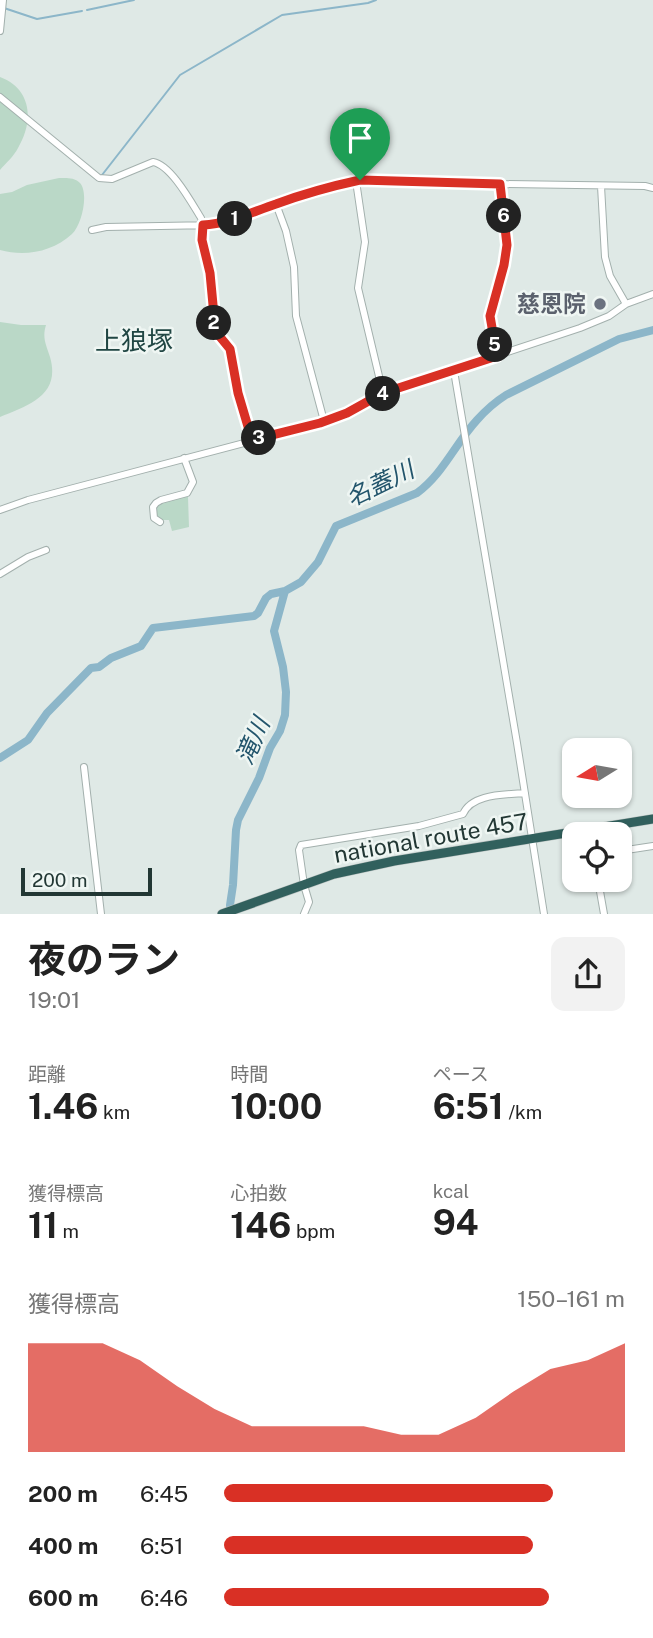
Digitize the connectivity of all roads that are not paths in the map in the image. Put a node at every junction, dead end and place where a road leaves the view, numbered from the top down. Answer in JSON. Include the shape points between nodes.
{"nodes":[{"id":1,"x":2,"y":5,"type":"edge"},
{"id":2,"x":0,"y":30,"type":"edge"},
{"id":3,"x":0,"y":97,"type":"edge"},
{"id":4,"x":356,"y":181,"type":"junction"},
{"id":5,"x":500,"y":184,"type":"junction"},
{"id":6,"x":601,"y":186,"type":"junction"},
{"id":7,"x":653,"y":188,"type":"edge"},
{"id":8,"x":276,"y":204,"type":"junction"},
{"id":9,"x":203,"y":225,"type":"junction"},
{"id":10,"x":92,"y":230,"type":"dead end"},
{"id":11,"x":653,"y":294,"type":"edge"},
{"id":12,"x":625,"y":303,"type":"junction"},
{"id":13,"x":497,"y":356,"type":"junction"},
{"id":14,"x":454,"y":370,"type":"junction"},
{"id":15,"x":383,"y":393,"type":"junction"},
{"id":16,"x":324,"y":421,"type":"junction"},
{"id":17,"x":252,"y":440,"type":"junction"},
{"id":18,"x":184,"y":458,"type":"junction"},
{"id":19,"x":0,"y":510,"type":"edge"},
{"id":20,"x":160,"y":522,"type":"dead end"},
{"id":21,"x":46,"y":550,"type":"dead end"},
{"id":22,"x":0,"y":574,"type":"edge"},
{"id":23,"x":83,"y":768,"type":"dead end"},
{"id":24,"x":525,"y":793,"type":"junction"},
{"id":25,"x":653,"y":819,"type":"edge"},
{"id":26,"x":632,"y":823,"type":"edge"},
{"id":27,"x":562,"y":835,"type":"edge"},
{"id":28,"x":531,"y":839,"type":"junction"},
{"id":29,"x":653,"y":846,"type":"edge"},
{"id":30,"x":632,"y":849,"type":"edge"},
{"id":31,"x":304,"y":885,"type":"junction"},
{"id":32,"x":600,"y":892,"type":"edge"},
{"id":33,"x":101,"y":914,"type":"edge"},
{"id":34,"x":222,"y":914,"type":"edge"},
{"id":35,"x":304,"y":914,"type":"edge"},
{"id":36,"x":544,"y":914,"type":"edge"},
{"id":37,"x":604,"y":914,"type":"edge"}],
"edges":[{"from":1,"to":2,"type":"street"},
{"from":3,"to":9,"type":"street","via":[[99,178],[112,180],[150,162],[159,163]]},
{"from":4,"to":5,"type":"street"},
{"from":4,"to":8,"type":"street"},
{"from":4,"to":15,"type":"street","via":[[365,242],[358,288]]},
{"from":5,"to":6,"type":"street"},
{"from":5,"to":13,"type":"street","via":[[507,245],[490,316]]},
{"from":6,"to":7,"type":"street"},
{"from":6,"to":12,"type":"street","via":[[605,257]]},
{"from":8,"to":9,"type":"street"},
{"from":8,"to":16,"type":"street","via":[[296,275],[296,316]]},
{"from":9,"to":10,"type":"street"},
{"from":9,"to":17,"type":"street","via":[[216,332],[230,349]]},
{"from":11,"to":12,"type":"street"},
{"from":12,"to":13,"type":"street","via":[[609,316]]},
{"from":13,"to":14,"type":"street"},
{"from":14,"to":15,"type":"street"},
{"from":14,"to":24,"type":"street"},
{"from":15,"to":16,"type":"street"},
{"from":16,"to":17,"type":"street"},
{"from":17,"to":18,"type":"street"},
{"from":18,"to":19,"type":"street"},
{"from":18,"to":20,"type":"street","via":[[193,482],[187,493],[156,503],[154,518]]},
{"from":21,"to":22,"type":"street"},
{"from":23,"to":33,"type":"street"},
{"from":24,"to":28,"type":"street"},
{"from":24,"to":31,"type":"street","via":[[476,800],[463,814],[419,826],[301,845]]},
{"from":25,"to":26,"type":"highway","name":"national route 457"},
{"from":27,"to":28,"type":"highway","name":"national route 457"},
{"from":28,"to":31,"type":"highway","name":"national route 457","via":[[394,861]]},
{"from":28,"to":36,"type":"street"},
{"from":29,"to":30,"type":"street"},
{"from":31,"to":34,"type":"highway","name":"national route 457"},
{"from":31,"to":35,"type":"street","via":[[309,902]]},
{"from":32,"to":37,"type":"street"}]}
